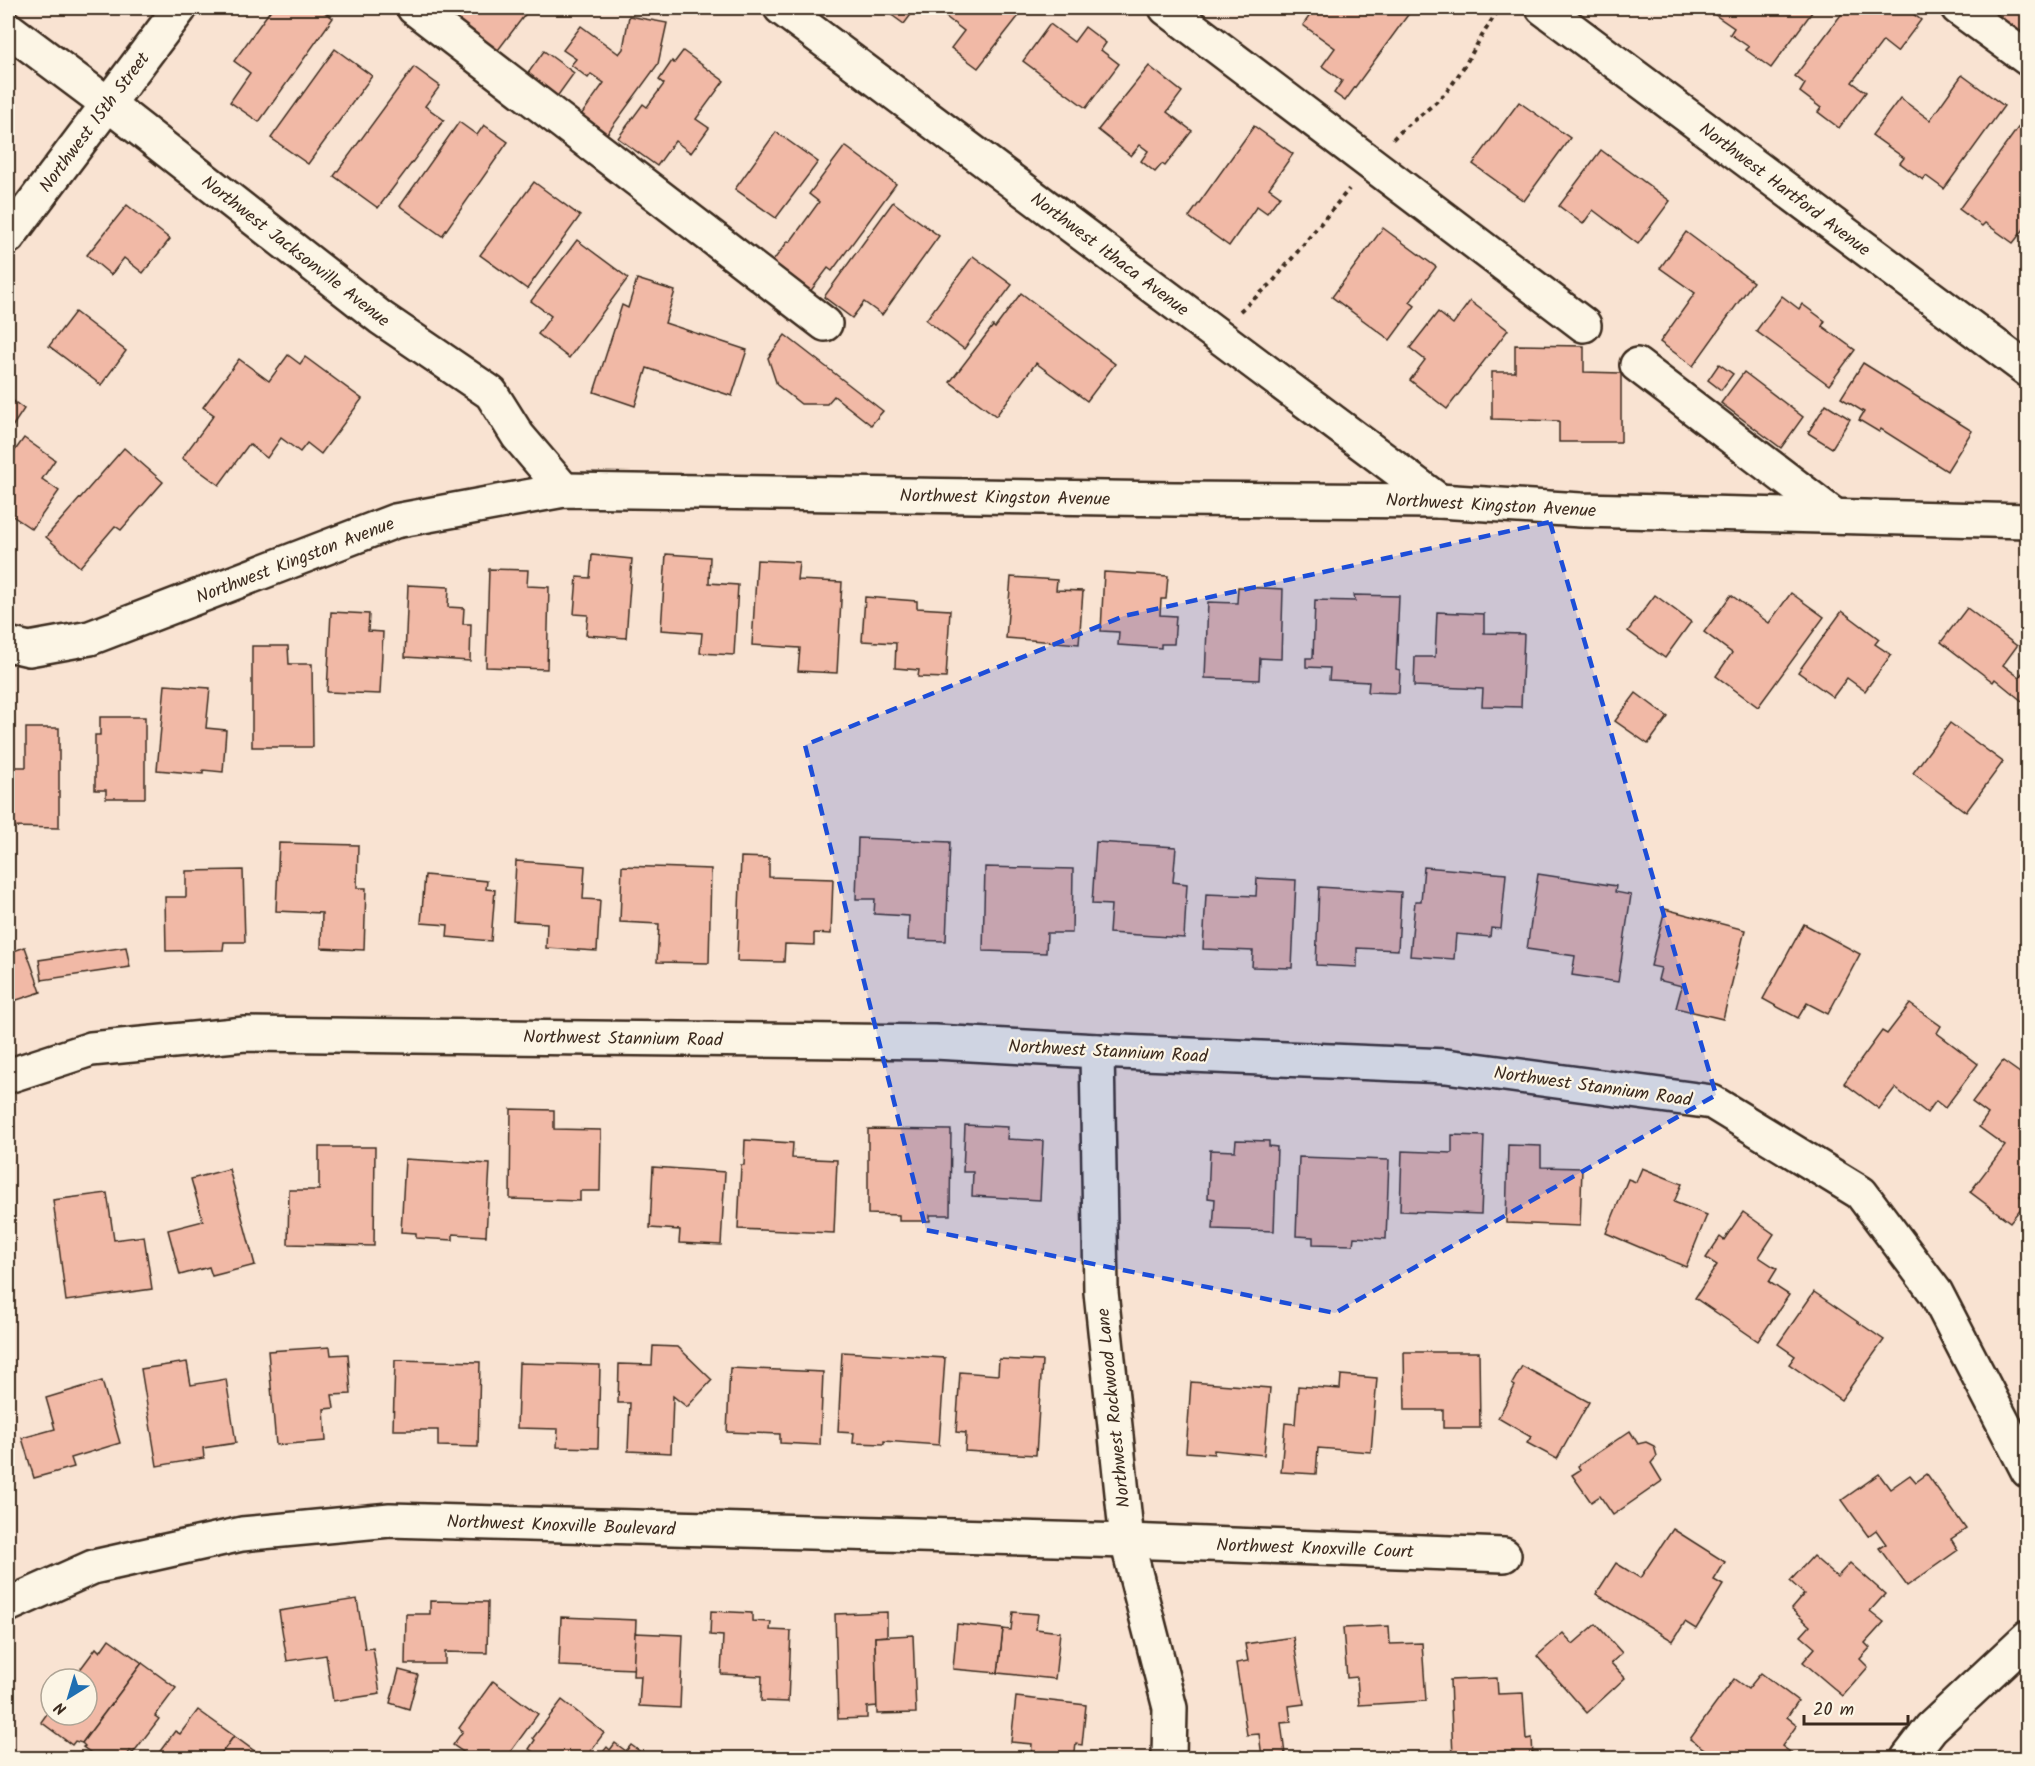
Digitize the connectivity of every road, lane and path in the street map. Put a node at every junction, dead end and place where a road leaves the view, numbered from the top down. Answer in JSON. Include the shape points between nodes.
{"nodes":[{"id":1,"x":180,"y":8,"type":"edge"},
{"id":2,"x":414,"y":8,"type":"edge"},
{"id":3,"x":781,"y":8,"type":"edge"},
{"id":4,"x":1166,"y":8,"type":"edge"},
{"id":5,"x":1543,"y":8,"type":"edge"},
{"id":6,"x":1958,"y":8,"type":"edge"},
{"id":7,"x":8,"y":29,"type":"edge"},
{"id":8,"x":2028,"y":59,"type":"edge"},
{"id":9,"x":108,"y":104,"type":"junction"},
{"id":10,"x":8,"y":237,"type":"edge"},
{"id":11,"x":825,"y":324,"type":"dead end"},
{"id":12,"x":1584,"y":325,"type":"dead end"},
{"id":13,"x":1637,"y":365,"type":"dead end"},
{"id":14,"x":2028,"y":370,"type":"edge"},
{"id":15,"x":564,"y":490,"type":"junction"},
{"id":16,"x":1439,"y":501,"type":"junction"},
{"id":17,"x":1835,"y":516,"type":"junction"},
{"id":18,"x":2028,"y":521,"type":"edge"},
{"id":19,"x":8,"y":644,"type":"edge"},
{"id":20,"x":1097,"y":1052,"type":"junction"},
{"id":21,"x":8,"y":1076,"type":"edge"},
{"id":22,"x":2028,"y":1471,"type":"edge"},
{"id":23,"x":1127,"y":1541,"type":"junction"},
{"id":24,"x":1504,"y":1555,"type":"dead end"},
{"id":25,"x":8,"y":1605,"type":"edge"},
{"id":26,"x":2028,"y":1637,"type":"edge"},
{"id":27,"x":1169,"y":1758,"type":"edge"},
{"id":28,"x":1908,"y":1758,"type":"edge"}],
"edges":[{"from":1,"to":9,"type":"street","name":"Northwest 15th Street"},
{"from":2,"to":11,"type":"street"},
{"from":3,"to":16,"type":"street","name":"Northwest Ithaca Avenue"},
{"from":4,"to":12,"type":"street"},
{"from":5,"to":14,"type":"street","name":"Northwest Hartford Avenue"},
{"from":6,"to":8,"type":"street"},
{"from":7,"to":9,"type":"street","name":"Northwest Jacksonville Avenue"},
{"from":9,"to":10,"type":"street","name":"Northwest 15th Street"},
{"from":9,"to":15,"type":"street","name":"Northwest Jacksonville Avenue","via":[[381,318],[491,393],[518,436]]},
{"from":13,"to":17,"type":"street"},
{"from":15,"to":16,"type":"street","name":"Northwest Kingston Avenue"},
{"from":15,"to":19,"type":"street","name":"Northwest Kingston Avenue","via":[[395,521],[90,638],[29,649]]},
{"from":16,"to":17,"type":"street","name":"Northwest Kingston Avenue","via":[[1581,510]]},
{"from":17,"to":18,"type":"street","name":"Northwest Kingston Avenue"},
{"from":20,"to":21,"type":"street","name":"Northwest Stannium Road","via":[[935,1042],[245,1034],[91,1049]]},
{"from":20,"to":22,"type":"street","name":"Northwest Stannium Road","via":[[1446,1066],[1712,1102],[1861,1192],[1936,1293]]},
{"from":20,"to":23,"type":"street","name":"Northwest Rockwood Lane","via":[[1101,1292]]},
{"from":23,"to":24,"type":"street","name":"Northwest Knoxville Court"},
{"from":23,"to":25,"type":"street","name":"Northwest Knoxville Boulevard","via":[[390,1521],[242,1534],[104,1564]]},
{"from":23,"to":27,"type":"street","name":"Northwest Rockwood Lane","via":[[1170,1708]]},
{"from":26,"to":28,"type":"street","via":[[1931,1728]]}]}
